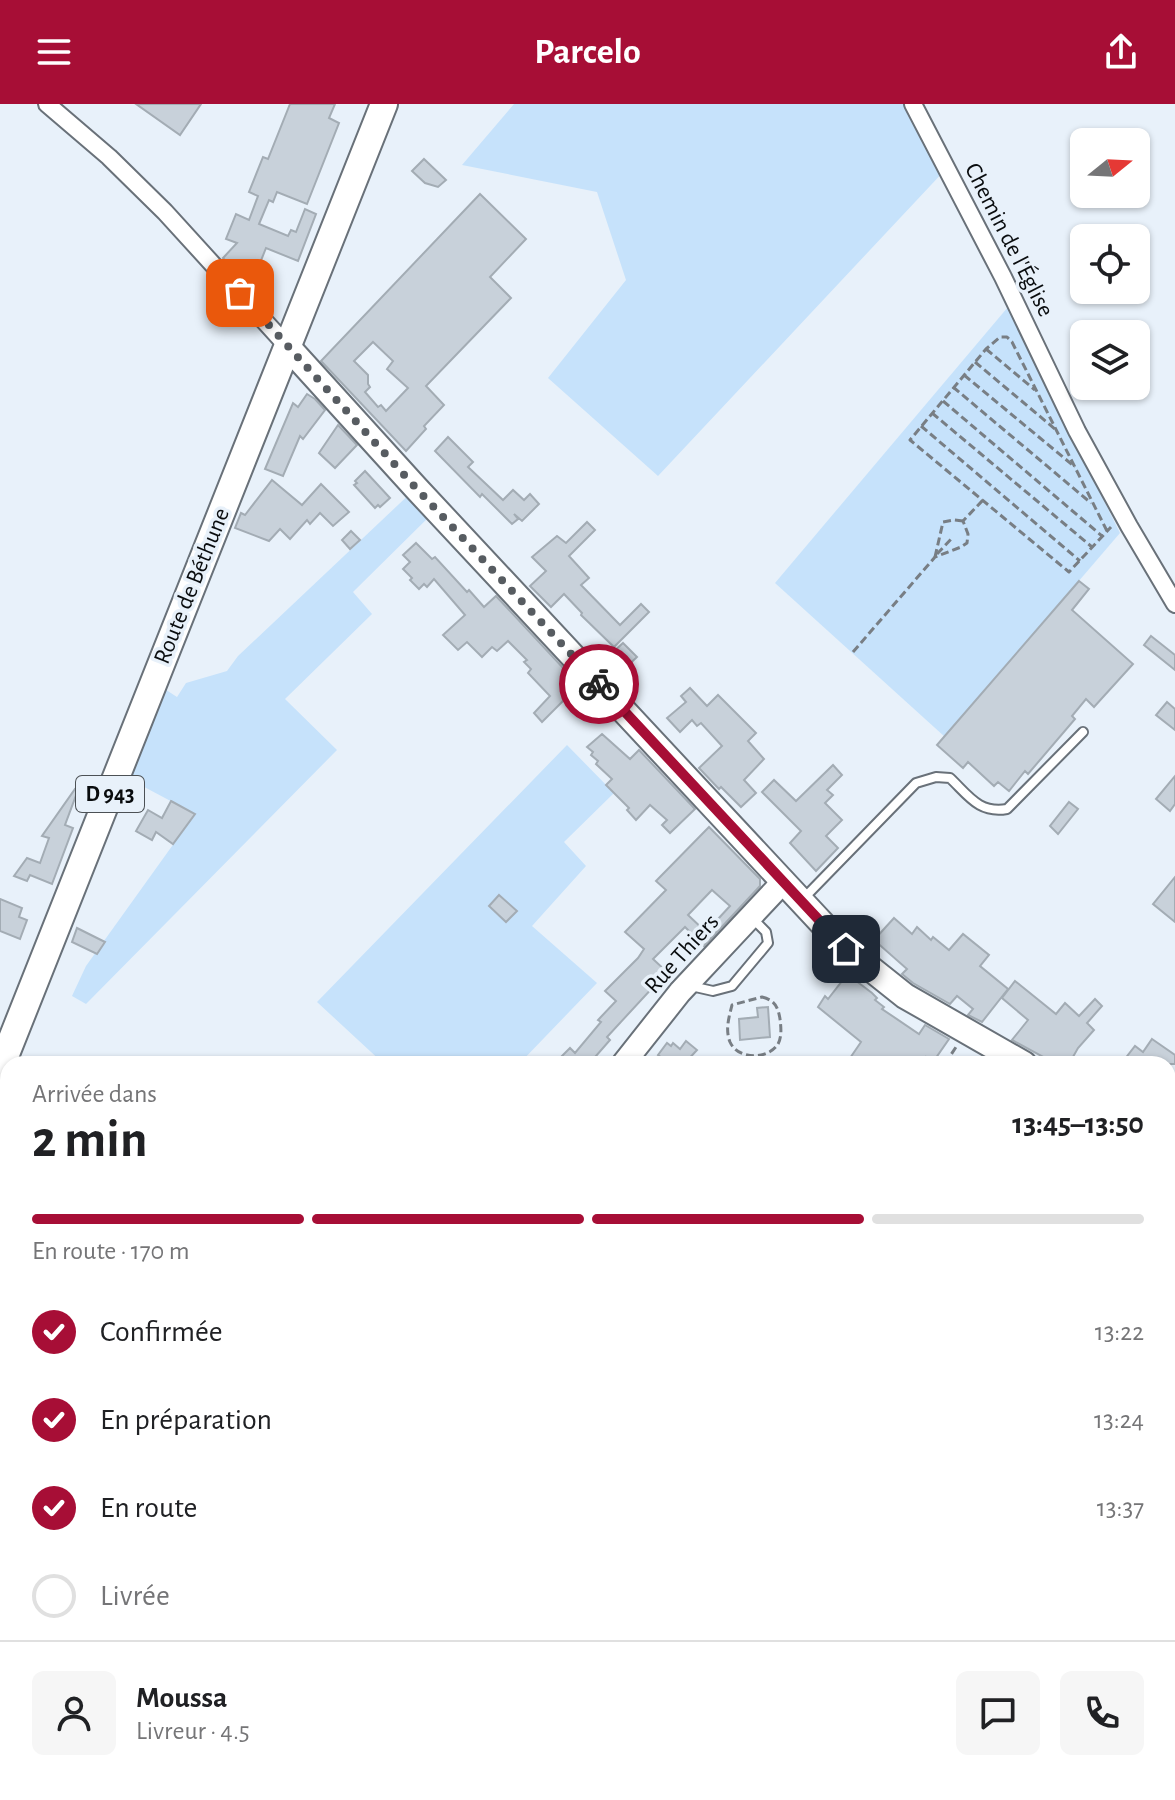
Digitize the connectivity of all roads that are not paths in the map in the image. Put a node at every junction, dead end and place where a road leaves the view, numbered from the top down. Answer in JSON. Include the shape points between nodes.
{"nodes":[{"id":1,"x":47,"y":104,"type":"edge"},
{"id":2,"x":384,"y":104,"type":"edge"},
{"id":3,"x":913,"y":104,"type":"edge"},
{"id":4,"x":288,"y":347,"type":"junction"},
{"id":5,"x":1175,"y":604,"type":"edge"},
{"id":6,"x":1083,"y":732,"type":"dead end"},
{"id":7,"x":783,"y":882,"type":"junction"},
{"id":8,"x":801,"y":901,"type":"junction"},
{"id":9,"x":751,"y":917,"type":"junction"},
{"id":10,"x":686,"y":986,"type":"junction"},
{"id":11,"x":5,"y":1056,"type":"edge"},
{"id":12,"x":629,"y":1056,"type":"edge"},
{"id":13,"x":1010,"y":1056,"type":"edge"}],
"edges":[{"from":1,"to":4,"type":"street","via":[[165,212]]},
{"from":2,"to":4,"type":"main road","name":"Route de Béthune","number":"D 943"},
{"from":3,"to":5,"type":"street","name":"Chemin de l'Église","via":[[1077,431]]},
{"from":4,"to":7,"type":"main road"},
{"from":4,"to":11,"type":"main road","name":"Route de Béthune","number":"D 943"},
{"from":6,"to":8,"type":"lane","via":[[1007,809],[980,807],[950,778],[916,783]]},
{"from":7,"to":8,"type":"main road"},
{"from":7,"to":9,"type":"street","name":"Rue Thiers"},
{"from":8,"to":13,"type":"main road","via":[[846,949],[895,989]]},
{"from":9,"to":10,"type":"street","name":"Rue Thiers"},
{"from":9,"to":10,"type":"lane","via":[[766,932],[768,943],[732,986],[713,991]]},
{"from":10,"to":12,"type":"street","name":"Rue Thiers"}]}
